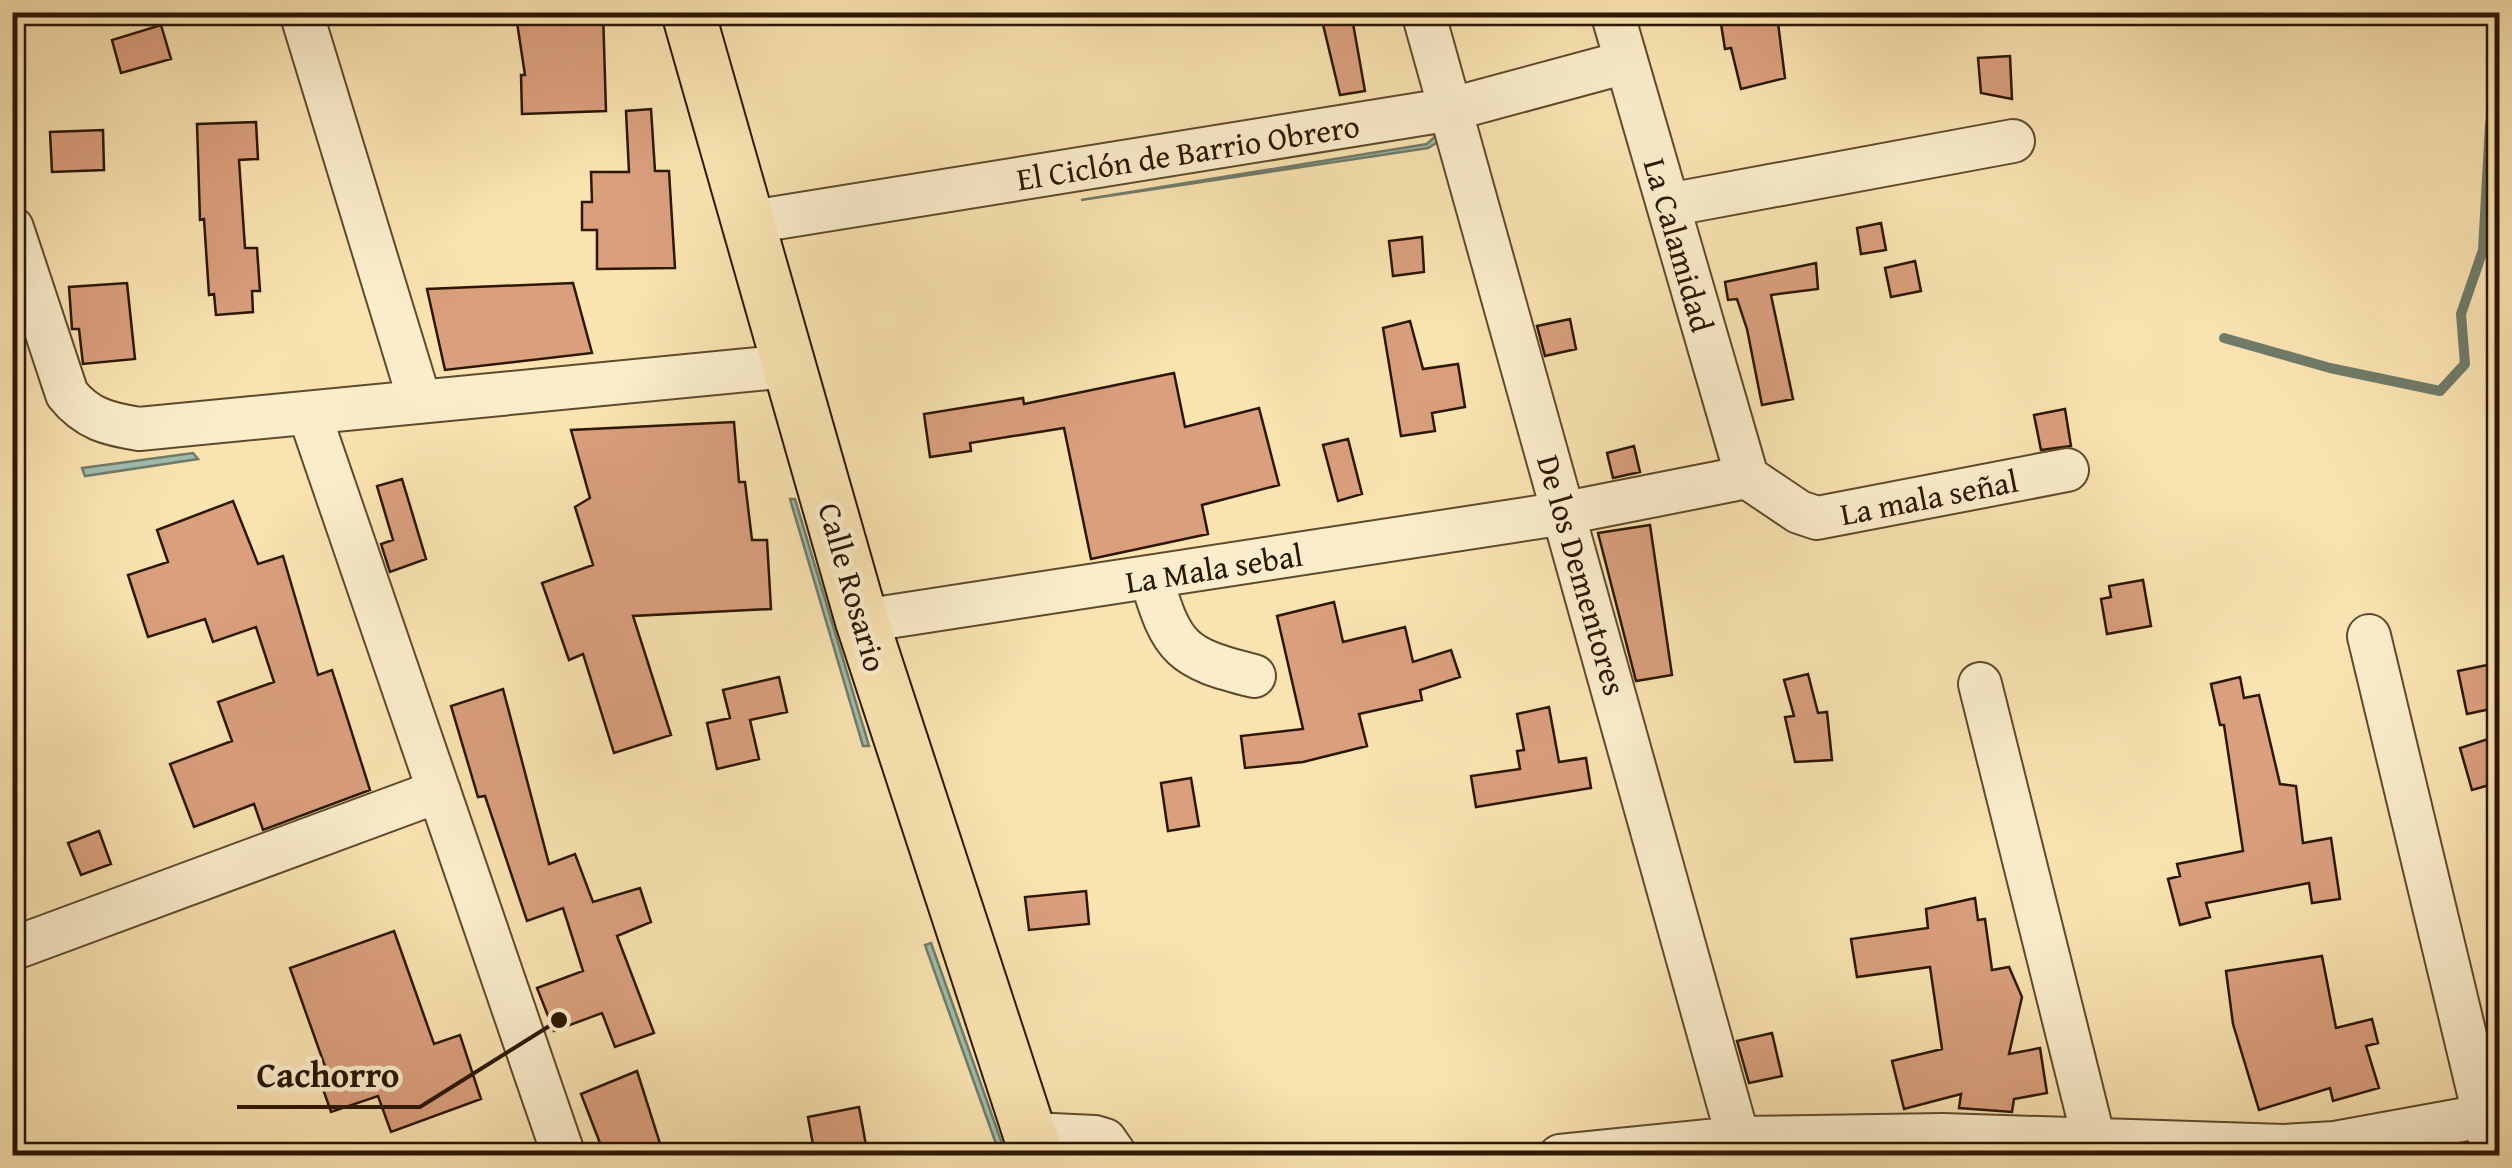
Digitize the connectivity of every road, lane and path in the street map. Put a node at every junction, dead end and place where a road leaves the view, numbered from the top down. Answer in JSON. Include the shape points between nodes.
{"nodes":[{"id":1,"x":301,"y":12,"type":"edge"},
{"id":2,"x":688,"y":12,"type":"edge"},
{"id":3,"x":1422,"y":12,"type":"edge"},
{"id":4,"x":1612,"y":12,"type":"edge"},
{"id":5,"x":1626,"y":62,"type":"junction"},
{"id":6,"x":1452,"y":109,"type":"junction"},
{"id":7,"x":2014,"y":142,"type":"dead end"},
{"id":8,"x":1668,"y":205,"type":"junction"},
{"id":9,"x":745,"y":223,"type":"junction"},
{"id":10,"x":12,"y":228,"type":"edge"},
{"id":11,"x":789,"y":366,"type":"junction"},
{"id":12,"x":420,"y":402,"type":"junction"},
{"id":13,"x":310,"y":413,"type":"junction"},
{"id":14,"x":2067,"y":470,"type":"dead end"},
{"id":15,"x":1746,"y":477,"type":"junction"},
{"id":16,"x":1565,"y":513,"type":"junction"},
{"id":17,"x":1151,"y":578,"type":"junction"},
{"id":18,"x":862,"y":621,"type":"junction"},
{"id":19,"x":2369,"y":636,"type":"dead end"},
{"id":20,"x":1254,"y":676,"type":"dead end"},
{"id":21,"x":1980,"y":684,"type":"dead end"},
{"id":22,"x":439,"y":792,"type":"junction"},
{"id":23,"x":12,"y":949,"type":"edge"},
{"id":24,"x":2492,"y":1114,"type":"edge"},
{"id":25,"x":2092,"y":1136,"type":"junction"},
{"id":26,"x":1738,"y":1138,"type":"junction"},
{"id":27,"x":1033,"y":1145,"type":"edge"},
{"id":28,"x":1945,"y":1145,"type":"edge"},
{"id":29,"x":564,"y":1156,"type":"edge"},
{"id":30,"x":1116,"y":1156,"type":"edge"},
{"id":31,"x":1560,"y":1156,"type":"edge"},
{"id":32,"x":2494,"y":1156,"type":"edge"}],
"edges":[{"from":1,"to":12,"type":"street"},
{"from":2,"to":9,"type":"main road","name":"Calle Rosario"},
{"from":3,"to":6,"type":"street","name":"De los Dementores"},
{"from":4,"to":5,"type":"street","name":"La Calamidad"},
{"from":5,"to":6,"type":"street","name":"El Ciclón de Barrio Obrero"},
{"from":5,"to":8,"type":"street","name":"La Calamidad"},
{"from":6,"to":9,"type":"street","name":"El Ciclón de Barrio Obrero"},
{"from":6,"to":16,"type":"street","name":"De los Dementores"},
{"from":7,"to":8,"type":"street"},
{"from":8,"to":15,"type":"street","name":"La Calamidad"},
{"from":9,"to":11,"type":"main road","name":"Calle Rosario"},
{"from":10,"to":13,"type":"street","via":[[58,376],[80,410],[138,430]]},
{"from":11,"to":12,"type":"street"},
{"from":11,"to":18,"type":"main road","name":"Calle Rosario"},
{"from":12,"to":13,"type":"street"},
{"from":13,"to":22,"type":"street"},
{"from":14,"to":15,"type":"street","name":"La mala señal","via":[[1817,518]]},
{"from":15,"to":16,"type":"street"},
{"from":16,"to":17,"type":"street","name":"La Mala sebal"},
{"from":16,"to":26,"type":"street","name":"De los Dementores"},
{"from":17,"to":18,"type":"street","name":"La Mala sebal"},
{"from":17,"to":20,"type":"street","via":[[1162,618],[1183,650]]},
{"from":18,"to":27,"type":"main road","name":"Calle Rosario"},
{"from":19,"to":24,"type":"street"},
{"from":21,"to":25,"type":"street"},
{"from":22,"to":23,"type":"street"},
{"from":22,"to":29,"type":"street"},
{"from":24,"to":25,"type":"street","via":[[2284,1146]]},
{"from":24,"to":32,"type":"street"},
{"from":25,"to":28,"type":"street"},
{"from":26,"to":28,"type":"street"},
{"from":26,"to":31,"type":"street"},
{"from":27,"to":30,"type":"street","via":[[1095,1137]]}]}
